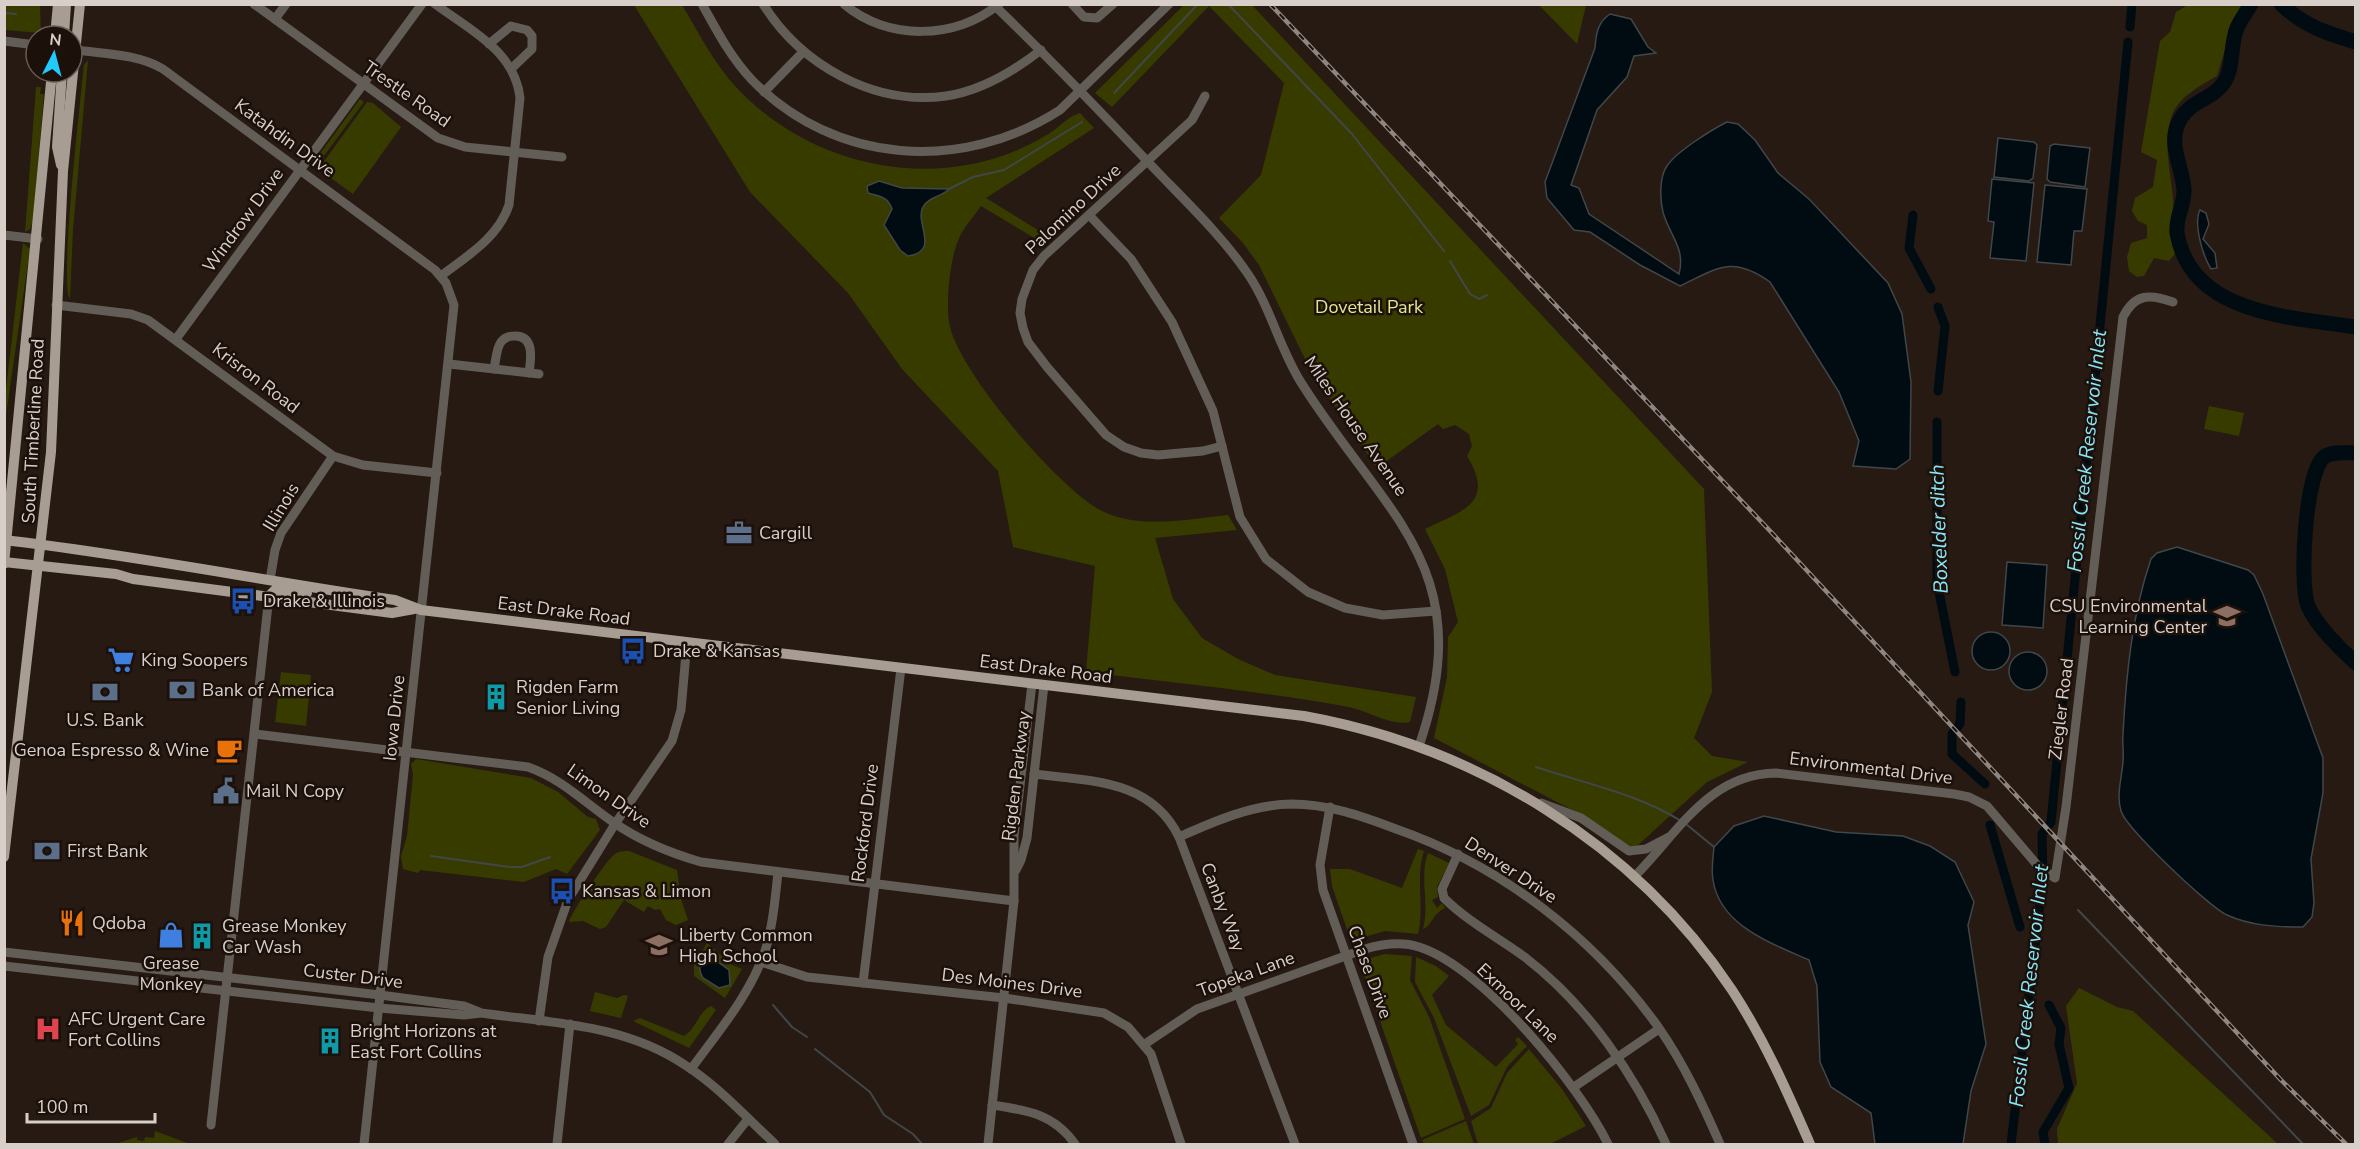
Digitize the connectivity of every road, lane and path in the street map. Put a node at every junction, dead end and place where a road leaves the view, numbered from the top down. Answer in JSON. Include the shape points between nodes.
{"nodes":[{"id":1,"x":58,"y":4,"type":"edge"},
{"id":2,"x":66,"y":4,"type":"edge"},
{"id":3,"x":80,"y":4,"type":"edge"},
{"id":4,"x":254,"y":4,"type":"edge"},
{"id":5,"x":286,"y":4,"type":"edge"},
{"id":6,"x":422,"y":4,"type":"edge"},
{"id":7,"x":435,"y":4,"type":"edge"},
{"id":8,"x":702,"y":4,"type":"edge"},
{"id":9,"x":763,"y":4,"type":"edge"},
{"id":10,"x":844,"y":4,"type":"edge"},
{"id":11,"x":1072,"y":4,"type":"edge"},
{"id":12,"x":1113,"y":4,"type":"edge"},
{"id":13,"x":1169,"y":4,"type":"edge"},
{"id":14,"x":998,"y":6,"type":"edge"},
{"id":15,"x":275,"y":19,"type":"junction"},
{"id":16,"x":56,"y":24,"type":"edge"},
{"id":17,"x":65,"y":24,"type":"edge"},
{"id":18,"x":77,"y":24,"type":"edge"},
{"id":19,"x":4,"y":41,"type":"edge"},
{"id":20,"x":24,"y":44,"type":"edge"},
{"id":21,"x":489,"y":44,"type":"junction"},
{"id":22,"x":1041,"y":50,"type":"junction"},
{"id":23,"x":84,"y":51,"type":"edge"},
{"id":24,"x":803,"y":52,"type":"junction"},
{"id":25,"x":512,"y":68,"type":"junction"},
{"id":26,"x":51,"y":84,"type":"edge"},
{"id":27,"x":61,"y":84,"type":"edge"},
{"id":28,"x":71,"y":84,"type":"edge"},
{"id":29,"x":363,"y":84,"type":"junction"},
{"id":30,"x":1081,"y":91,"type":"junction"},
{"id":31,"x":764,"y":92,"type":"junction"},
{"id":32,"x":1205,"y":96,"type":"dead end"},
{"id":33,"x":514,"y":152,"type":"junction"},
{"id":34,"x":562,"y":157,"type":"dead end"},
{"id":35,"x":1148,"y":162,"type":"junction"},
{"id":36,"x":301,"y":170,"type":"junction"},
{"id":37,"x":63,"y":171,"type":"junction"},
{"id":38,"x":1089,"y":215,"type":"junction"},
{"id":39,"x":4,"y":235,"type":"edge"},
{"id":40,"x":38,"y":239,"type":"junction"},
{"id":41,"x":441,"y":276,"type":"junction"},
{"id":42,"x":451,"y":294,"type":"joint"},
{"id":43,"x":2173,"y":302,"type":"dead end"},
{"id":44,"x":56,"y":305,"type":"junction"},
{"id":45,"x":176,"y":339,"type":"junction"},
{"id":46,"x":449,"y":364,"type":"junction"},
{"id":47,"x":494,"y":369,"type":"junction"},
{"id":48,"x":1222,"y":446,"type":"junction"},
{"id":49,"x":333,"y":456,"type":"junction"},
{"id":50,"x":437,"y":473,"type":"junction"},
{"id":51,"x":6,"y":540,"type":"edge"},
{"id":52,"x":42,"y":544,"type":"junction"},
{"id":53,"x":5,"y":562,"type":"edge"},
{"id":54,"x":40,"y":566,"type":"junction"},
{"id":55,"x":270,"y":580,"type":"junction"},
{"id":56,"x":361,"y":595,"type":"junction"},
{"id":57,"x":269,"y":596,"type":"junction"},
{"id":58,"x":418,"y":610,"type":"junction"},
{"id":59,"x":1436,"y":610,"type":"junction"},
{"id":60,"x":687,"y":642,"type":"junction"},
{"id":61,"x":901,"y":668,"type":"junction"},
{"id":62,"x":1032,"y":684,"type":"junction"},
{"id":63,"x":1044,"y":685,"type":"junction"},
{"id":64,"x":255,"y":734,"type":"junction"},
{"id":65,"x":1419,"y":746,"type":"junction"},
{"id":66,"x":408,"y":752,"type":"junction"},
{"id":67,"x":1034,"y":774,"type":"junction"},
{"id":68,"x":1535,"y":802,"type":"junction"},
{"id":69,"x":1330,"y":807,"type":"junction"},
{"id":70,"x":615,"y":824,"type":"junction"},
{"id":71,"x":1675,"y":832,"type":"junction"},
{"id":72,"x":1179,"y":837,"type":"junction"},
{"id":73,"x":1458,"y":854,"type":"junction"},
{"id":74,"x":4,"y":857,"type":"edge"},
{"id":75,"x":1016,"y":870,"type":"junction"},
{"id":76,"x":778,"y":873,"type":"junction"},
{"id":77,"x":1634,"y":877,"type":"junction"},
{"id":78,"x":2055,"y":878,"type":"joint"},
{"id":79,"x":874,"y":885,"type":"junction"},
{"id":80,"x":1014,"y":902,"type":"junction"},
{"id":81,"x":1365,"y":949,"type":"joint"},
{"id":82,"x":4,"y":952,"type":"edge"},
{"id":83,"x":1346,"y":956,"type":"junction"},
{"id":84,"x":761,"y":962,"type":"junction"},
{"id":85,"x":4,"y":966,"type":"edge"},
{"id":86,"x":228,"y":978,"type":"junction"},
{"id":87,"x":863,"y":982,"type":"junction"},
{"id":88,"x":226,"y":992,"type":"junction"},
{"id":89,"x":1238,"y":994,"type":"junction"},
{"id":90,"x":380,"y":995,"type":"junction"},
{"id":91,"x":1004,"y":998,"type":"junction"},
{"id":92,"x":379,"y":1008,"type":"junction"},
{"id":93,"x":482,"y":1013,"type":"junction"},
{"id":94,"x":539,"y":1021,"type":"junction"},
{"id":95,"x":570,"y":1024,"type":"junction"},
{"id":96,"x":1659,"y":1029,"type":"junction"},
{"id":97,"x":1145,"y":1044,"type":"junction"},
{"id":98,"x":1617,"y":1058,"type":"junction"},
{"id":99,"x":691,"y":1069,"type":"junction"},
{"id":100,"x":1574,"y":1087,"type":"junction"},
{"id":101,"x":992,"y":1105,"type":"junction"},
{"id":102,"x":748,"y":1119,"type":"junction"},
{"id":103,"x":211,"y":1125,"type":"dead end"},
{"id":104,"x":364,"y":1144,"type":"edge"},
{"id":105,"x":557,"y":1144,"type":"edge"},
{"id":106,"x":728,"y":1144,"type":"edge"},
{"id":107,"x":775,"y":1144,"type":"edge"},
{"id":108,"x":988,"y":1144,"type":"edge"},
{"id":109,"x":1075,"y":1144,"type":"edge"},
{"id":110,"x":1181,"y":1144,"type":"edge"},
{"id":111,"x":1295,"y":1144,"type":"edge"},
{"id":112,"x":1413,"y":1144,"type":"edge"},
{"id":113,"x":1608,"y":1144,"type":"edge"},
{"id":114,"x":1666,"y":1144,"type":"edge"},
{"id":115,"x":1720,"y":1144,"type":"edge"},
{"id":116,"x":1810,"y":1144,"type":"edge"}],
"edges":[{"from":1,"to":16,"type":"main road"},
{"from":2,"to":17,"type":"main road"},
{"from":3,"to":18,"type":"main road","name":"South Timberline Road"},
{"from":4,"to":15,"type":"street","name":"Trestle Road"},
{"from":5,"to":15,"type":"street"},
{"from":6,"to":29,"type":"street","name":"Windrow Drive"},
{"from":7,"to":21,"type":"street"},
{"from":8,"to":31,"type":"street","via":[[737,63]]},
{"from":9,"to":24,"type":"street"},
{"from":10,"to":14,"type":"street","via":[[864,18],[893,28],[924,32],[952,28]]},
{"from":11,"to":12,"type":"street","via":[[1084,17],[1097,18]]},
{"from":13,"to":30,"type":"street"},
{"from":14,"to":22,"type":"street","name":"Miles House Avenue"},
{"from":15,"to":29,"type":"street","name":"Trestle Road"},
{"from":19,"to":20,"type":"street"},
{"from":21,"to":25,"type":"street"},
{"from":21,"to":25,"type":"street","via":[[511,26],[527,30],[532,36],[532,49]]},
{"from":22,"to":24,"type":"street","via":[[1016,69],[979,87],[946,96],[911,97],[875,90],[838,76]]},
{"from":22,"to":30,"type":"street","name":"Miles House Avenue"},
{"from":23,"to":36,"type":"street","name":"Katahdin Drive","via":[[152,62]]},
{"from":24,"to":31,"type":"street"},
{"from":25,"to":33,"type":"street","via":[[520,98]]},
{"from":26,"to":40,"type":"main road","name":"South Timberline Road"},
{"from":27,"to":37,"type":"main road","via":[[57,147]]},
{"from":28,"to":37,"type":"main road","name":"South Timberline Road"},
{"from":29,"to":33,"type":"street","name":"Trestle Road","via":[[450,144]]},
{"from":29,"to":36,"type":"street","name":"Windrow Drive"},
{"from":30,"to":31,"type":"street","via":[[1053,115],[1011,136],[972,148],[931,153],[886,151],[848,141],[805,122]]},
{"from":30,"to":35,"type":"street","name":"Miles House Avenue"},
{"from":32,"to":35,"type":"street","name":"Palomino Drive","via":[[1192,120]]},
{"from":33,"to":34,"type":"street","name":"Trestle Road"},
{"from":33,"to":41,"type":"street","via":[[504,219],[486,241]]},
{"from":35,"to":38,"type":"street","name":"Palomino Drive"},
{"from":35,"to":59,"type":"street","name":"Miles House Avenue","via":[[1224,242],[1250,277],[1302,384],[1414,542]]},
{"from":36,"to":41,"type":"street","name":"Katahdin Drive"},
{"from":36,"to":45,"type":"street","name":"Windrow Drive"},
{"from":37,"to":44,"type":"main road","name":"South Timberline Road"},
{"from":38,"to":48,"type":"street","via":[[1131,259],[1172,322],[1213,411]]},
{"from":38,"to":48,"type":"street","name":"Palomino Drive","via":[[1044,256],[1029,278],[1020,313],[1028,342],[1106,435],[1124,447],[1158,455]]},
{"from":39,"to":40,"type":"street"},
{"from":40,"to":51,"type":"main road","name":"South Timberline Road"},
{"from":41,"to":42,"type":"street","name":"Katahdin Drive"},
{"from":42,"to":46,"type":"street","name":"Iowa Drive","via":[[455,315]]},
{"from":43,"to":78,"type":"street","name":"Ziegler Road","via":[[2145,296],[2136,299],[2123,316]]},
{"from":44,"to":45,"type":"street","name":"Krisron Road","via":[[131,314],[148,320]]},
{"from":44,"to":52,"type":"main road","name":"South Timberline Road","via":[[54,410]]},
{"from":45,"to":49,"type":"street","name":"Krisron Road"},
{"from":46,"to":47,"type":"street"},
{"from":46,"to":50,"type":"street","name":"Iowa Drive"},
{"from":47,"to":47,"type":"street","via":[[534,373],[529,343],[514,336],[503,339]]},
{"from":48,"to":59,"type":"street","via":[[1240,517],[1266,559],[1286,577],[1308,592],[1345,608],[1383,615]]},
{"from":49,"to":50,"type":"street","name":"Krisron Road","via":[[363,465]]},
{"from":49,"to":55,"type":"street","name":"Illinois","via":[[281,533]]},
{"from":50,"to":58,"type":"street","name":"Iowa Drive"},
{"from":51,"to":52,"type":"main road","name":"East Drake Road"},
{"from":51,"to":53,"type":"main road","name":"South Timberline Road"},
{"from":52,"to":54,"type":"main road","name":"South Timberline Road"},
{"from":52,"to":55,"type":"main road","name":"East Drake Road"},
{"from":53,"to":54,"type":"main road","name":"East Drake Road"},
{"from":54,"to":57,"type":"main road","name":"East Drake Road"},
{"from":54,"to":74,"type":"main road","name":"South Timberline Road"},
{"from":55,"to":56,"type":"main road","name":"East Drake Road"},
{"from":56,"to":57,"type":"main road","via":[[276,589]]},
{"from":56,"to":58,"type":"main road","name":"East Drake Road","via":[[395,600]]},
{"from":57,"to":58,"type":"main road","name":"East Drake Road","via":[[392,613]]},
{"from":57,"to":64,"type":"street"},
{"from":58,"to":60,"type":"main road","name":"East Drake Road"},
{"from":58,"to":66,"type":"street","name":"Iowa Drive"},
{"from":59,"to":65,"type":"street","name":"Miles House Avenue","via":[[1437,678]]},
{"from":60,"to":61,"type":"main road","name":"East Drake Road"},
{"from":60,"to":70,"type":"street","via":[[681,710],[672,741]]},
{"from":61,"to":62,"type":"main road","name":"East Drake Road"},
{"from":61,"to":79,"type":"street","name":"Rockford Drive"},
{"from":62,"to":63,"type":"main road","name":"East Drake Road"},
{"from":62,"to":75,"type":"street","name":"Rigden Parkway","via":[[1014,836]]},
{"from":63,"to":65,"type":"main road","name":"East Drake Road","via":[[1304,716]]},
{"from":63,"to":67,"type":"street","name":"Rigden Parkway"},
{"from":64,"to":66,"type":"street","name":"Limon Drive"},
{"from":64,"to":86,"type":"street"},
{"from":65,"to":68,"type":"main road","name":"East Drake Road","via":[[1483,773]]},
{"from":66,"to":70,"type":"street","name":"Limon Drive","via":[[528,767],[560,781]]},
{"from":66,"to":90,"type":"street","name":"Iowa Drive"},
{"from":67,"to":72,"type":"street","name":"Canby Way","via":[[1127,788],[1159,808]]},
{"from":67,"to":75,"type":"street","name":"Rigden Parkway","via":[[1027,838]]},
{"from":68,"to":71,"type":"street","name":"Environmental Drive","via":[[1581,818],[1629,851],[1646,849]]},
{"from":68,"to":77,"type":"main road","name":"East Drake Road"},
{"from":69,"to":72,"type":"street","name":"Denver Drive","via":[[1289,804],[1256,808]]},
{"from":69,"to":73,"type":"street","name":"Denver Drive","via":[[1430,840]]},
{"from":69,"to":83,"type":"street","name":"Chase Drive","via":[[1321,876]]},
{"from":70,"to":76,"type":"street","name":"Limon Drive","via":[[678,855]]},
{"from":70,"to":94,"type":"street","via":[[561,915],[548,957]]},
{"from":71,"to":77,"type":"street","name":"Environmental Drive"},
{"from":71,"to":78,"type":"street","name":"Environmental Drive","via":[[1713,792],[1740,778],[1776,772],[1969,797],[1987,806],[2038,866]]},
{"from":72,"to":89,"type":"street","name":"Canby Way"},
{"from":73,"to":96,"type":"street","name":"Denver Drive","via":[[1527,895],[1558,921],[1622,982]]},
{"from":73,"to":98,"type":"street","via":[[1442,889],[1444,898],[1549,977]]},
{"from":75,"to":80,"type":"street","name":"Rigden Parkway"},
{"from":76,"to":79,"type":"street","name":"Limon Drive"},
{"from":76,"to":84,"type":"street","via":[[772,921]]},
{"from":77,"to":116,"type":"main road","via":[[1669,911],[1732,991],[1772,1059]]},
{"from":79,"to":80,"type":"street","name":"Limon Drive"},
{"from":79,"to":87,"type":"street","name":"Rockford Drive"},
{"from":80,"to":91,"type":"street","name":"Rigden Parkway"},
{"from":81,"to":83,"type":"street","name":"Topeka Lane"},
{"from":81,"to":100,"type":"street","name":"Exmoor Lane","via":[[1385,944],[1417,946],[1453,964],[1504,1010]]},
{"from":82,"to":86,"type":"street","name":"Custer Drive"},
{"from":83,"to":89,"type":"street","name":"Topeka Lane"},
{"from":83,"to":112,"type":"street","name":"Chase Drive"},
{"from":84,"to":87,"type":"street","name":"Des Moines Drive","via":[[796,974]]},
{"from":84,"to":99,"type":"street","via":[[745,993]]},
{"from":85,"to":88,"type":"street","name":"Custer Drive"},
{"from":86,"to":88,"type":"street"},
{"from":86,"to":90,"type":"street","name":"Custer Drive"},
{"from":87,"to":91,"type":"street","name":"Des Moines Drive"},
{"from":88,"to":92,"type":"street","name":"Custer Drive"},
{"from":88,"to":103,"type":"street"},
{"from":89,"to":97,"type":"street","name":"Topeka Lane","via":[[1182,1016]]},
{"from":89,"to":111,"type":"street","name":"Canby Way"},
{"from":90,"to":92,"type":"street","name":"Iowa Drive"},
{"from":90,"to":93,"type":"street","name":"Custer Drive","via":[[464,1006]]},
{"from":91,"to":97,"type":"street","name":"Des Moines Drive","via":[[1104,1013],[1128,1027]]},
{"from":91,"to":101,"type":"street","name":"Rigden Parkway"},
{"from":92,"to":93,"type":"street","name":"Custer Drive"},
{"from":92,"to":104,"type":"street","name":"Iowa Drive"},
{"from":93,"to":94,"type":"street","name":"Custer Drive"},
{"from":94,"to":95,"type":"street","name":"Custer Drive"},
{"from":95,"to":99,"type":"street","name":"Custer Drive","via":[[633,1038]]},
{"from":95,"to":105,"type":"street"},
{"from":96,"to":98,"type":"street"},
{"from":96,"to":115,"type":"street","name":"Denver Drive","via":[[1699,1097]]},
{"from":97,"to":110,"type":"street","name":"Des Moines Drive","via":[[1158,1069]]},
{"from":98,"to":100,"type":"street"},
{"from":98,"to":114,"type":"street"},
{"from":99,"to":102,"type":"street","name":"Custer Drive"},
{"from":100,"to":113,"type":"street","name":"Exmoor Lane"},
{"from":101,"to":108,"type":"street","name":"Rigden Parkway"},
{"from":101,"to":109,"type":"street","via":[[1027,1110],[1048,1118]]},
{"from":102,"to":106,"type":"street"},
{"from":102,"to":107,"type":"street","name":"Custer Drive"}]}
